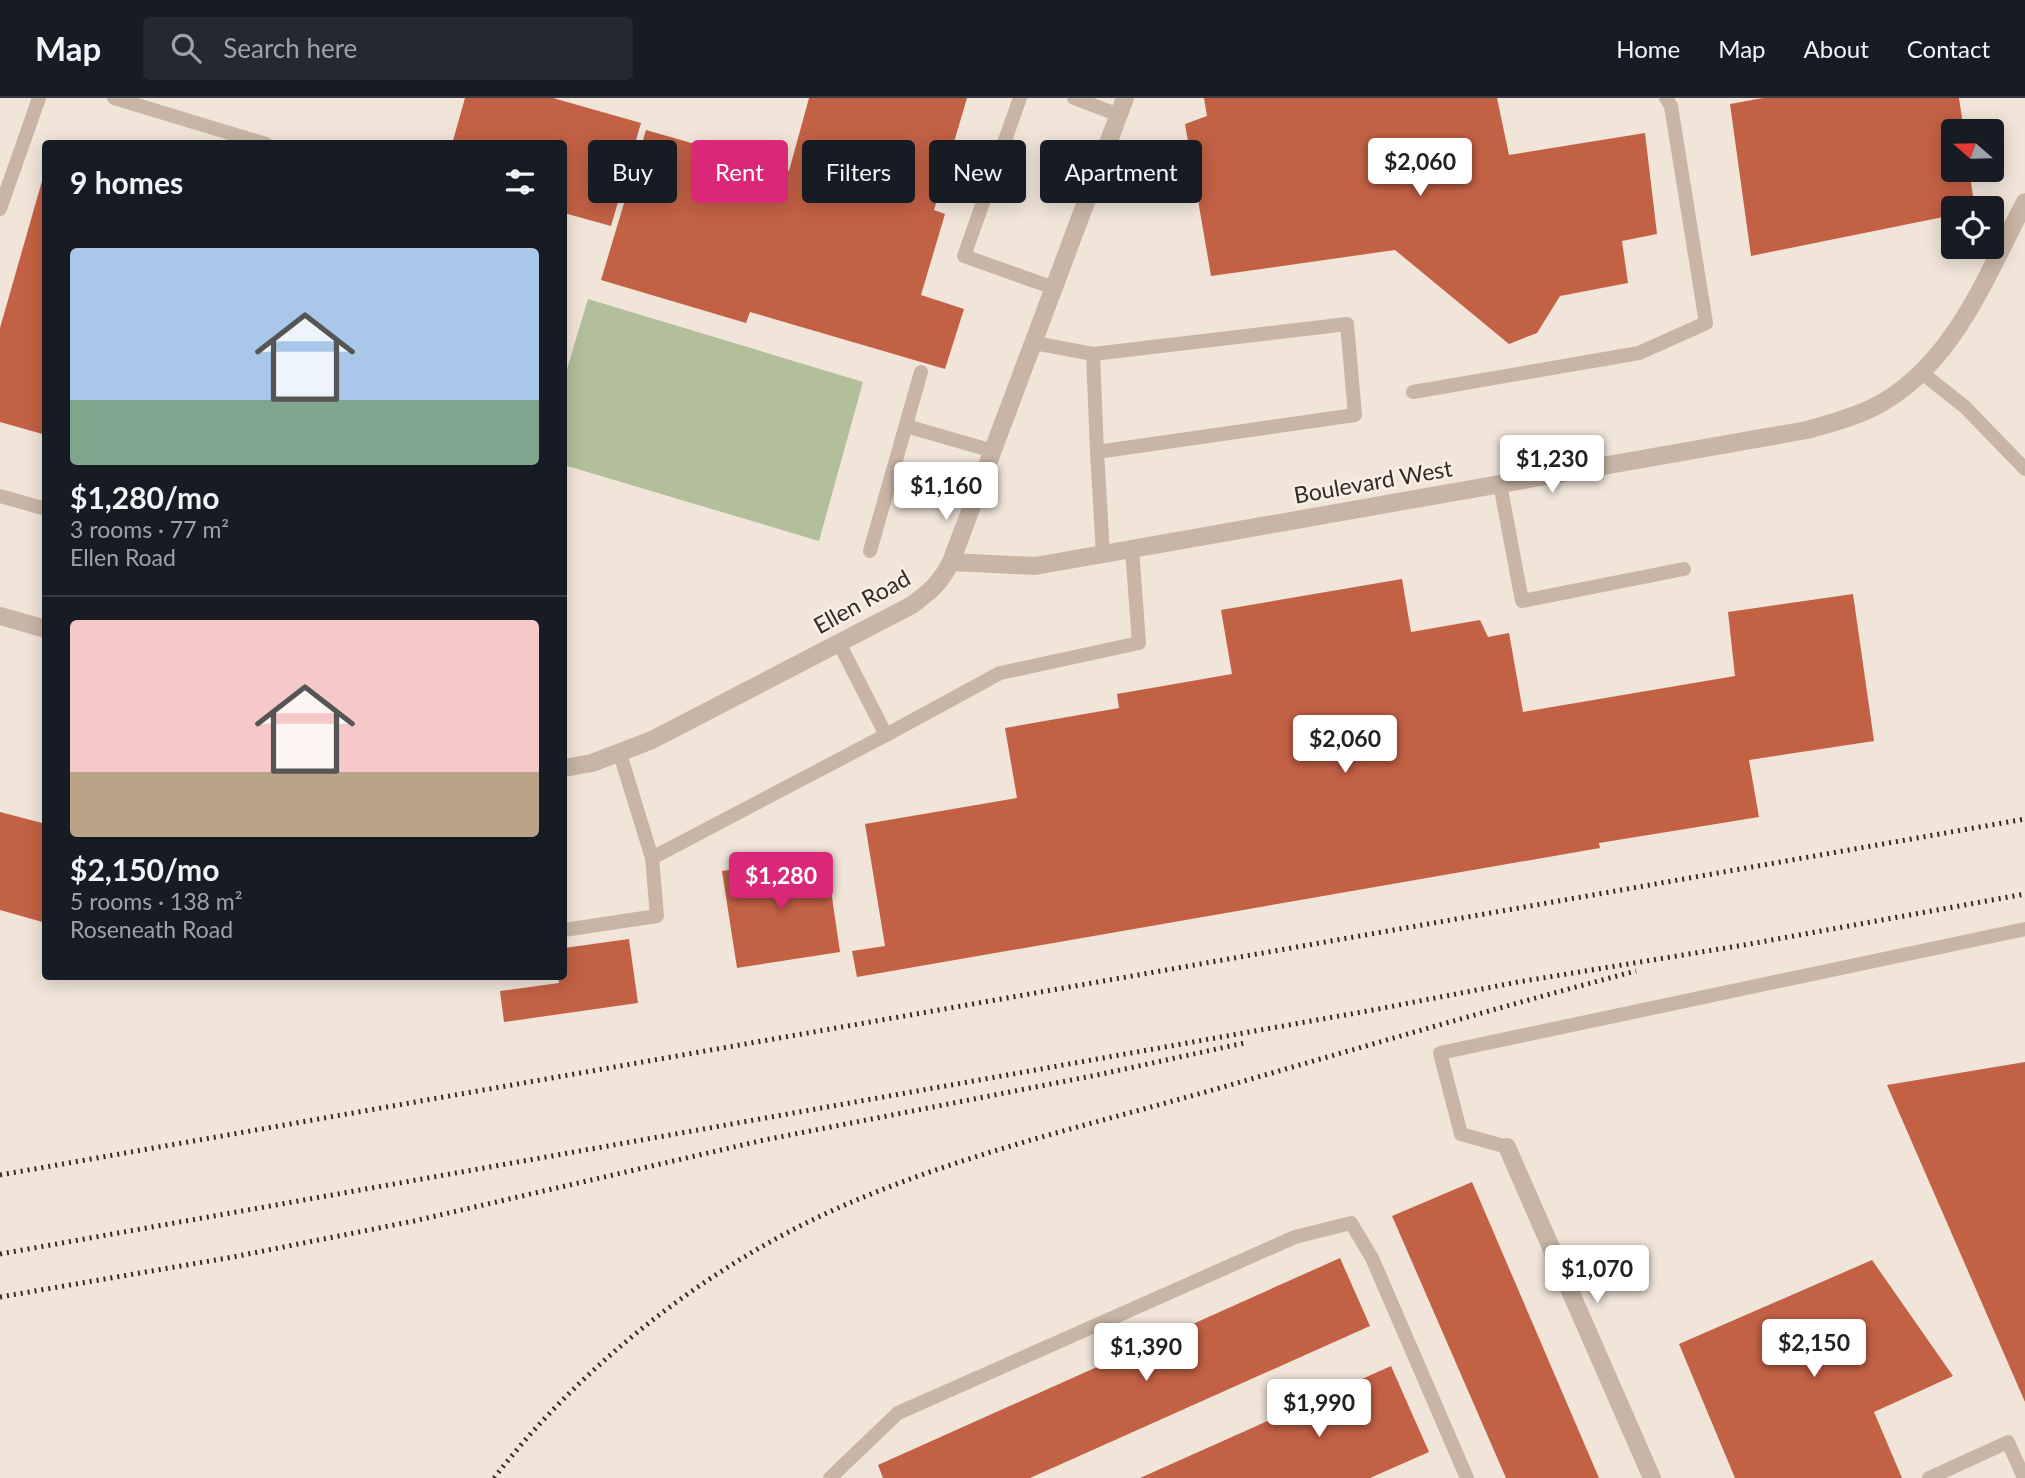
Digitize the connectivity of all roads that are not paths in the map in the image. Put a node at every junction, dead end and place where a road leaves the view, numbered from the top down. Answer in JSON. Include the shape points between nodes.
{"nodes":[{"id":1,"x":39,"y":98,"type":"edge"},
{"id":2,"x":114,"y":98,"type":"edge"},
{"id":3,"x":1020,"y":98,"type":"edge"},
{"id":4,"x":1074,"y":98,"type":"edge"},
{"id":5,"x":1125,"y":98,"type":"edge"},
{"id":6,"x":1666,"y":98,"type":"edge"},
{"id":7,"x":1119,"y":116,"type":"junction"},
{"id":8,"x":253,"y":140,"type":"edge"},
{"id":9,"x":2025,"y":202,"type":"edge"},
{"id":10,"x":0,"y":209,"type":"edge"},
{"id":11,"x":1054,"y":288,"type":"junction"},
{"id":12,"x":1034,"y":343,"type":"junction"},
{"id":13,"x":1093,"y":354,"type":"junction"},
{"id":14,"x":921,"y":372,"type":"dead end"},
{"id":15,"x":1922,"y":373,"type":"junction"},
{"id":16,"x":1413,"y":392,"type":"dead end"},
{"id":17,"x":906,"y":426,"type":"junction"},
{"id":18,"x":993,"y":451,"type":"junction"},
{"id":19,"x":1097,"y":452,"type":"junction"},
{"id":20,"x":2025,"y":469,"type":"edge"},
{"id":21,"x":1500,"y":484,"type":"junction"},
{"id":22,"x":0,"y":496,"type":"edge"},
{"id":23,"x":42,"y":508,"type":"edge"},
{"id":24,"x":1132,"y":549,"type":"junction"},
{"id":25,"x":870,"y":551,"type":"dead end"},
{"id":26,"x":1103,"y":554,"type":"junction"},
{"id":27,"x":951,"y":562,"type":"junction"},
{"id":28,"x":1684,"y":569,"type":"dead end"},
{"id":29,"x":0,"y":616,"type":"edge"},
{"id":30,"x":42,"y":628,"type":"edge"},
{"id":31,"x":839,"y":643,"type":"junction"},
{"id":32,"x":886,"y":735,"type":"junction"},
{"id":33,"x":620,"y":754,"type":"junction"},
{"id":34,"x":567,"y":767,"type":"edge"},
{"id":35,"x":652,"y":858,"type":"junction"},
{"id":36,"x":2025,"y":929,"type":"edge"},
{"id":37,"x":567,"y":930,"type":"edge"},
{"id":38,"x":1507,"y":1147,"type":"joint"},
{"id":39,"x":1465,"y":1477,"type":"edge"},
{"id":40,"x":830,"y":1478,"type":"edge"},
{"id":41,"x":1652,"y":1478,"type":"edge"},
{"id":42,"x":1929,"y":1478,"type":"edge"},
{"id":43,"x":2024,"y":1478,"type":"edge"}],
"edges":[{"from":1,"to":10,"type":"lane"},
{"from":2,"to":8,"type":"lane"},
{"from":3,"to":11,"type":"lane","via":[[964,256]]},
{"from":4,"to":7,"type":"lane"},
{"from":5,"to":7,"type":"street","name":"Ellen Road"},
{"from":6,"to":16,"type":"lane","via":[[1671,106],[1706,323],[1639,353]]},
{"from":7,"to":11,"type":"street","name":"Ellen Road"},
{"from":9,"to":15,"type":"street","name":"Boulevard West","via":[[1962,321]]},
{"from":11,"to":12,"type":"street","name":"Ellen Road"},
{"from":12,"to":13,"type":"lane"},
{"from":12,"to":18,"type":"street","name":"Ellen Road"},
{"from":13,"to":19,"type":"lane"},
{"from":13,"to":19,"type":"lane","via":[[1347,324],[1355,415]]},
{"from":14,"to":17,"type":"lane"},
{"from":15,"to":20,"type":"lane","via":[[1965,407]]},
{"from":15,"to":21,"type":"street","name":"Boulevard West","via":[[1875,407],[1807,430]]},
{"from":17,"to":18,"type":"lane"},
{"from":17,"to":25,"type":"lane"},
{"from":18,"to":27,"type":"street","name":"Ellen Road"},
{"from":19,"to":26,"type":"lane"},
{"from":21,"to":24,"type":"street","name":"Boulevard West"},
{"from":21,"to":28,"type":"lane","via":[[1522,601]]},
{"from":22,"to":23,"type":"lane"},
{"from":24,"to":26,"type":"street","name":"Boulevard West"},
{"from":24,"to":32,"type":"lane","via":[[1139,643],[1000,673]]},
{"from":26,"to":27,"type":"street","name":"Boulevard West","via":[[1035,566]]},
{"from":27,"to":31,"type":"street","name":"Ellen Road","via":[[933,590]]},
{"from":29,"to":30,"type":"street"},
{"from":31,"to":32,"type":"lane"},
{"from":31,"to":33,"type":"street","name":"Ellen Road"},
{"from":32,"to":35,"type":"lane"},
{"from":33,"to":34,"type":"street","name":"Ellen Road"},
{"from":33,"to":35,"type":"lane"},
{"from":35,"to":37,"type":"lane","via":[[657,916]]},
{"from":36,"to":38,"type":"lane","via":[[1440,1053],[1461,1134]]},
{"from":38,"to":41,"type":"street"},
{"from":39,"to":40,"type":"lane","via":[[1372,1258],[1351,1223],[1295,1237],[898,1413]]},
{"from":42,"to":43,"type":"lane","via":[[2008,1441]]}]}
